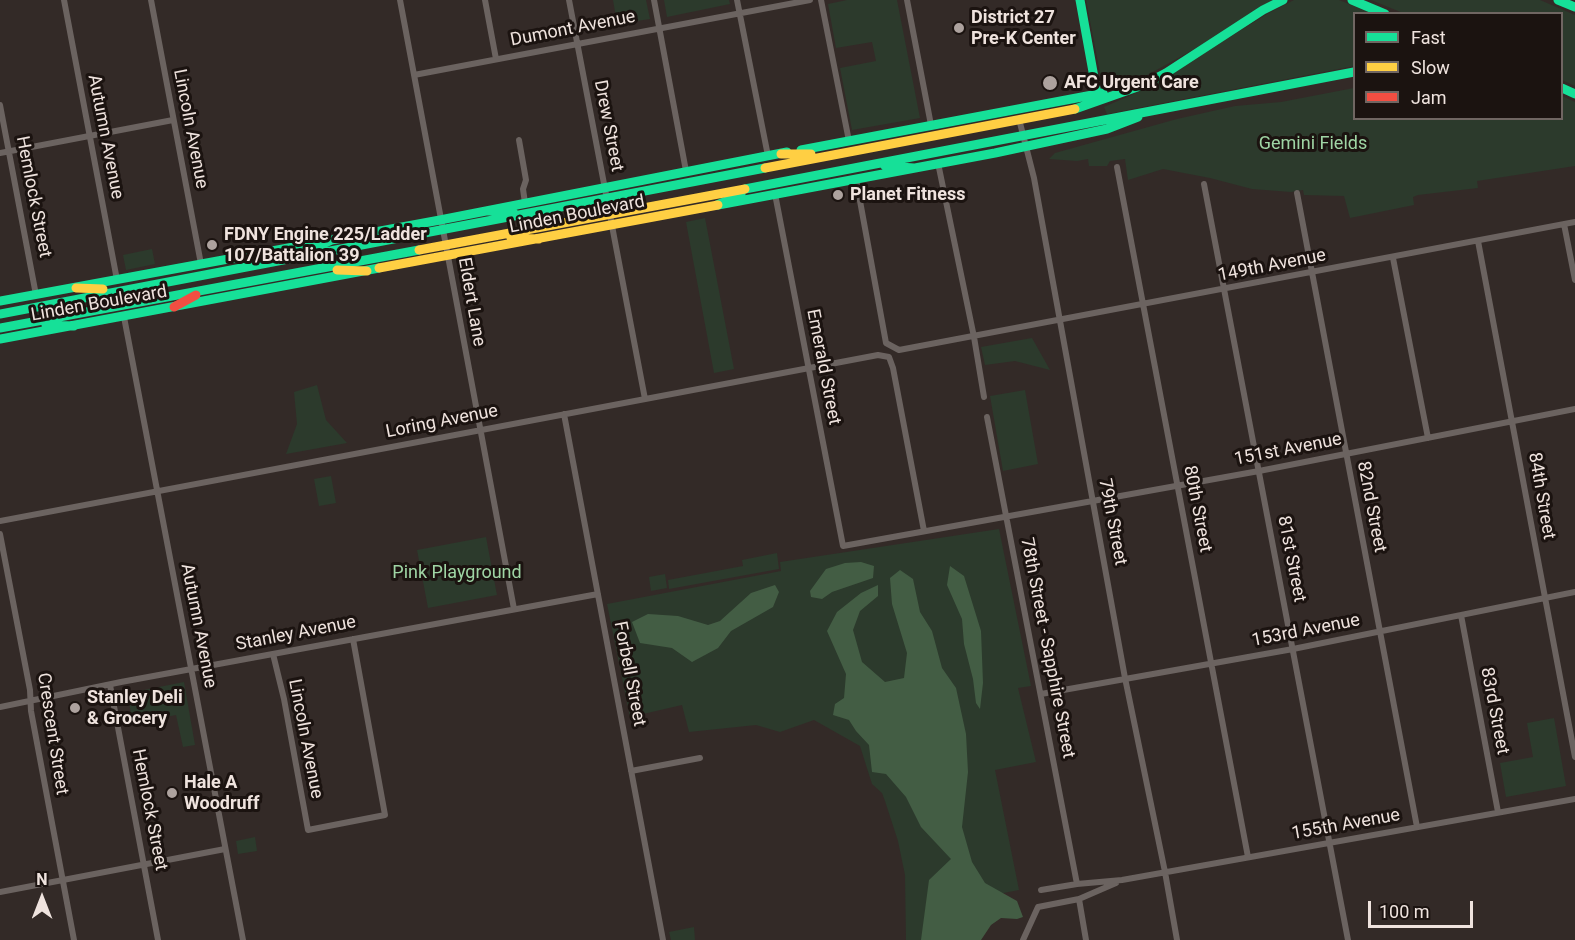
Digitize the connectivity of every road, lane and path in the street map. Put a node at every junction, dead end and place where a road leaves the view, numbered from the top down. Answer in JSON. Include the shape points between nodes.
{"nodes":[{"id":1,"x":64,"y":0,"type":"edge"},
{"id":2,"x":151,"y":0,"type":"edge"},
{"id":3,"x":400,"y":0,"type":"edge"},
{"id":4,"x":485,"y":0,"type":"edge"},
{"id":5,"x":569,"y":0,"type":"edge"},
{"id":6,"x":654,"y":0,"type":"edge"},
{"id":7,"x":737,"y":0,"type":"edge"},
{"id":8,"x":810,"y":0,"type":"edge"},
{"id":9,"x":821,"y":0,"type":"edge"},
{"id":10,"x":907,"y":0,"type":"edge"},
{"id":11,"x":1080,"y":0,"type":"edge"},
{"id":12,"x":1283,"y":0,"type":"edge"},
{"id":13,"x":1352,"y":0,"type":"edge"},
{"id":14,"x":1558,"y":0,"type":"edge"},
{"id":15,"x":1575,"y":7,"type":"edge"},
{"id":16,"x":1380,"y":12,"type":"edge"},
{"id":17,"x":739,"y":13,"type":"junction"},
{"id":18,"x":659,"y":28,"type":"junction"},
{"id":19,"x":578,"y":44,"type":"junction"},
{"id":20,"x":496,"y":59,"type":"junction"},
{"id":21,"x":1353,"y":72,"type":"edge"},
{"id":22,"x":414,"y":75,"type":"junction"},
{"id":23,"x":1098,"y":98,"type":"junction"},
{"id":24,"x":0,"y":105,"type":"edge"},
{"id":25,"x":1016,"y":109,"type":"junction"},
{"id":26,"x":1157,"y":110,"type":"junction"},
{"id":27,"x":173,"y":120,"type":"junction"},
{"id":28,"x":1019,"y":121,"type":"junction"},
{"id":29,"x":931,"y":125,"type":"junction"},
{"id":30,"x":1023,"y":135,"type":"junction"},
{"id":31,"x":90,"y":136,"type":"junction"},
{"id":32,"x":519,"y":140,"type":"dead end"},
{"id":33,"x":849,"y":141,"type":"junction"},
{"id":34,"x":1026,"y":147,"type":"junction"},
{"id":35,"x":9,"y":151,"type":"junction"},
{"id":36,"x":0,"y":153,"type":"edge"},
{"id":37,"x":781,"y":154,"type":"junction"},
{"id":38,"x":840,"y":154,"type":"junction"},
{"id":39,"x":768,"y":156,"type":"junction"},
{"id":40,"x":938,"y":163,"type":"junction"},
{"id":41,"x":866,"y":165,"type":"junction"},
{"id":42,"x":1117,"y":167,"type":"dead end"},
{"id":43,"x":914,"y":168,"type":"junction"},
{"id":44,"x":686,"y":171,"type":"junction"},
{"id":45,"x":856,"y":179,"type":"junction"},
{"id":46,"x":768,"y":184,"type":"junction"},
{"id":47,"x":1204,"y":184,"type":"dead end"},
{"id":48,"x":604,"y":187,"type":"junction"},
{"id":49,"x":1297,"y":193,"type":"dead end"},
{"id":50,"x":775,"y":194,"type":"junction"},
{"id":51,"x":606,"y":198,"type":"junction"},
{"id":52,"x":525,"y":203,"type":"junction"},
{"id":53,"x":717,"y":205,"type":"junction"},
{"id":54,"x":486,"y":211,"type":"junction"},
{"id":55,"x":535,"y":212,"type":"junction"},
{"id":56,"x":610,"y":215,"type":"junction"},
{"id":57,"x":440,"y":220,"type":"junction"},
{"id":58,"x":1575,"y":222,"type":"edge"},
{"id":59,"x":1564,"y":224,"type":"junction"},
{"id":60,"x":612,"y":226,"type":"junction"},
{"id":61,"x":442,"y":231,"type":"junction"},
{"id":62,"x":489,"y":237,"type":"junction"},
{"id":63,"x":539,"y":239,"type":"junction"},
{"id":64,"x":332,"y":240,"type":"junction"},
{"id":65,"x":1478,"y":241,"type":"junction"},
{"id":66,"x":445,"y":245,"type":"junction"},
{"id":67,"x":447,"y":256,"type":"junction"},
{"id":68,"x":1393,"y":258,"type":"junction"},
{"id":69,"x":288,"y":260,"type":"junction"},
{"id":70,"x":201,"y":264,"type":"junction"},
{"id":71,"x":315,"y":269,"type":"junction"},
{"id":72,"x":367,"y":271,"type":"junction"},
{"id":73,"x":1312,"y":273,"type":"junction"},
{"id":74,"x":117,"y":280,"type":"junction"},
{"id":75,"x":1575,"y":280,"type":"edge"},
{"id":76,"x":76,"y":288,"type":"junction"},
{"id":77,"x":125,"y":290,"type":"junction"},
{"id":78,"x":206,"y":290,"type":"junction"},
{"id":79,"x":1225,"y":290,"type":"junction"},
{"id":80,"x":36,"y":295,"type":"junction"},
{"id":81,"x":0,"y":302,"type":"edge"},
{"id":82,"x":1143,"y":305,"type":"junction"},
{"id":83,"x":174,"y":307,"type":"junction"},
{"id":84,"x":0,"y":314,"type":"edge"},
{"id":85,"x":124,"y":317,"type":"junction"},
{"id":86,"x":1059,"y":321,"type":"junction"},
{"id":87,"x":18,"y":325,"type":"junction"},
{"id":88,"x":74,"y":326,"type":"junction"},
{"id":89,"x":0,"y":328,"type":"edge"},
{"id":90,"x":974,"y":337,"type":"junction"},
{"id":91,"x":0,"y":339,"type":"edge"},
{"id":92,"x":807,"y":368,"type":"junction"},
{"id":93,"x":984,"y":397,"type":"dead end"},
{"id":94,"x":645,"y":399,"type":"junction"},
{"id":95,"x":1575,"y":409,"type":"edge"},
{"id":96,"x":564,"y":414,"type":"junction"},
{"id":97,"x":987,"y":417,"type":"dead end"},
{"id":98,"x":1512,"y":422,"type":"junction"},
{"id":99,"x":479,"y":430,"type":"junction"},
{"id":100,"x":1428,"y":438,"type":"junction"},
{"id":101,"x":1346,"y":454,"type":"junction"},
{"id":102,"x":1259,"y":471,"type":"junction"},
{"id":103,"x":1177,"y":485,"type":"junction"},
{"id":104,"x":157,"y":491,"type":"junction"},
{"id":105,"x":1092,"y":500,"type":"junction"},
{"id":106,"x":1006,"y":515,"type":"junction"},
{"id":107,"x":0,"y":521,"type":"edge"},
{"id":108,"x":924,"y":531,"type":"junction"},
{"id":109,"x":0,"y":534,"type":"edge"},
{"id":110,"x":1575,"y":592,"type":"edge"},
{"id":111,"x":598,"y":594,"type":"junction"},
{"id":112,"x":1544,"y":598,"type":"junction"},
{"id":113,"x":514,"y":609,"type":"junction"},
{"id":114,"x":1461,"y":615,"type":"junction"},
{"id":115,"x":1381,"y":631,"type":"junction"},
{"id":116,"x":353,"y":639,"type":"junction"},
{"id":117,"x":1293,"y":649,"type":"junction"},
{"id":118,"x":273,"y":654,"type":"junction"},
{"id":119,"x":1211,"y":664,"type":"junction"},
{"id":120,"x":191,"y":669,"type":"junction"},
{"id":121,"x":1125,"y":678,"type":"junction"},
{"id":122,"x":110,"y":685,"type":"junction"},
{"id":123,"x":1041,"y":694,"type":"junction"},
{"id":124,"x":30,"y":700,"type":"junction"},
{"id":125,"x":0,"y":707,"type":"edge"},
{"id":126,"x":1575,"y":757,"type":"edge"},
{"id":127,"x":700,"y":758,"type":"dead end"},
{"id":128,"x":631,"y":771,"type":"junction"},
{"id":129,"x":1575,"y":798,"type":"edge"},
{"id":130,"x":1498,"y":812,"type":"junction"},
{"id":131,"x":1417,"y":827,"type":"junction"},
{"id":132,"x":1330,"y":843,"type":"junction"},
{"id":133,"x":225,"y":849,"type":"junction"},
{"id":134,"x":1248,"y":857,"type":"junction"},
{"id":135,"x":144,"y":864,"type":"junction"},
{"id":136,"x":1165,"y":872,"type":"junction"},
{"id":137,"x":63,"y":880,"type":"junction"},
{"id":138,"x":1122,"y":880,"type":"junction"},
{"id":139,"x":1077,"y":884,"type":"junction"},
{"id":140,"x":1041,"y":890,"type":"dead end"},
{"id":141,"x":0,"y":892,"type":"edge"},
{"id":142,"x":1079,"y":899,"type":"junction"},
{"id":143,"x":74,"y":940,"type":"edge"},
{"id":144,"x":158,"y":940,"type":"edge"},
{"id":145,"x":243,"y":940,"type":"edge"},
{"id":146,"x":663,"y":940,"type":"edge"},
{"id":147,"x":1023,"y":940,"type":"edge"},
{"id":148,"x":1086,"y":940,"type":"edge"},
{"id":149,"x":1176,"y":940,"type":"edge"},
{"id":150,"x":1348,"y":940,"type":"edge"}],
"edges":[{"from":1,"to":31,"type":"street","name":"Autumn Avenue"},
{"from":2,"to":27,"type":"street","name":"Lincoln Avenue"},
{"from":3,"to":22,"type":"street","name":"Eldert Lane"},
{"from":4,"to":20,"type":"street"},
{"from":5,"to":19,"type":"street","name":"Drew Street"},
{"from":6,"to":18,"type":"street"},
{"from":7,"to":17,"type":"street"},
{"from":8,"to":17,"type":"street","name":"Dumont Avenue"},
{"from":9,"to":33,"type":"street"},
{"from":10,"to":29,"type":"street"},
{"from":11,"to":23,"type":"main road"},
{"from":12,"to":23,"type":"main road","name":"Linden Boulevard","via":[[1166,73],[1143,85]]},
{"from":13,"to":16,"type":"main road"},
{"from":14,"to":15,"type":"main road"},
{"from":17,"to":18,"type":"street","name":"Dumont Avenue"},
{"from":17,"to":39,"type":"street"},
{"from":18,"to":19,"type":"street","name":"Dumont Avenue"},
{"from":18,"to":44,"type":"street"},
{"from":19,"to":20,"type":"street","name":"Dumont Avenue"},
{"from":19,"to":48,"type":"street","name":"Drew Street"},
{"from":20,"to":22,"type":"street","name":"Dumont Avenue"},
{"from":21,"to":26,"type":"main road","name":"Linden Boulevard"},
{"from":22,"to":57,"type":"street","name":"Eldert Lane"},
{"from":23,"to":25,"type":"main road","name":"Linden Boulevard"},
{"from":23,"to":28,"type":"main road","name":"Linden Boulevard"},
{"from":24,"to":35,"type":"street","name":"Hemlock Street"},
{"from":25,"to":28,"type":"street","name":"79th Street"},
{"from":25,"to":29,"type":"main road","name":"Linden Boulevard"},
{"from":26,"to":30,"type":"main road","name":"Linden Boulevard"},
{"from":26,"to":34,"type":"main road","name":"Linden Boulevard","via":[[1107,129]]},
{"from":27,"to":31,"type":"street"},
{"from":27,"to":70,"type":"street","name":"Lincoln Avenue"},
{"from":28,"to":30,"type":"street","name":"79th Street"},
{"from":28,"to":38,"type":"main road","name":"Linden Boulevard"},
{"from":29,"to":33,"type":"main road","name":"Linden Boulevard"},
{"from":30,"to":34,"type":"street","name":"79th Street"},
{"from":30,"to":41,"type":"main road","name":"Linden Boulevard"},
{"from":31,"to":35,"type":"street"},
{"from":31,"to":74,"type":"street","name":"Autumn Avenue"},
{"from":32,"to":52,"type":"street","via":[[526,180]]},
{"from":33,"to":37,"type":"main road","name":"Linden Boulevard"},
{"from":34,"to":40,"type":"main road","name":"Linden Boulevard"},
{"from":34,"to":86,"type":"street","name":"79th Street"},
{"from":35,"to":36,"type":"street"},
{"from":35,"to":80,"type":"street","name":"Hemlock Street"},
{"from":37,"to":38,"type":"main road"},
{"from":37,"to":39,"type":"main road","name":"Linden Boulevard"},
{"from":38,"to":51,"type":"main road","name":"Linden Boulevard"},
{"from":39,"to":44,"type":"main road","name":"Linden Boulevard"},
{"from":40,"to":43,"type":"main road","name":"Linden Boulevard"},
{"from":40,"to":90,"type":"street"},
{"from":41,"to":43,"type":"main road"},
{"from":41,"to":46,"type":"main road","name":"Linden Boulevard"},
{"from":42,"to":82,"type":"street","name":"80th Street"},
{"from":43,"to":45,"type":"main road","name":"Linden Boulevard"},
{"from":44,"to":48,"type":"main road","name":"Linden Boulevard"},
{"from":45,"to":50,"type":"main road","name":"Linden Boulevard"},
{"from":45,"to":90,"type":"street","via":[[886,343],[899,350]]},
{"from":46,"to":53,"type":"main road"},
{"from":46,"to":56,"type":"main road","name":"Linden Boulevard"},
{"from":47,"to":79,"type":"street","name":"81st Street"},
{"from":48,"to":51,"type":"street","name":"Drew Street"},
{"from":48,"to":52,"type":"main road","name":"Linden Boulevard"},
{"from":49,"to":73,"type":"street","name":"82nd Street"},
{"from":50,"to":53,"type":"main road","name":"Linden Boulevard"},
{"from":50,"to":92,"type":"street","name":"Emerald Street"},
{"from":51,"to":55,"type":"main road","name":"Linden Boulevard"},
{"from":51,"to":56,"type":"street","name":"Drew Street"},
{"from":52,"to":54,"type":"main road","name":"Linden Boulevard"},
{"from":53,"to":60,"type":"main road","name":"Linden Boulevard"},
{"from":54,"to":55,"type":"main road"},
{"from":54,"to":57,"type":"main road","name":"Linden Boulevard"},
{"from":55,"to":61,"type":"main road","name":"Linden Boulevard"},
{"from":56,"to":60,"type":"street","name":"Drew Street"},
{"from":56,"to":62,"type":"main road","name":"Linden Boulevard"},
{"from":57,"to":61,"type":"street","name":"Eldert Lane"},
{"from":57,"to":64,"type":"main road","name":"Linden Boulevard"},
{"from":58,"to":59,"type":"street","name":"149th Avenue"},
{"from":59,"to":65,"type":"street","name":"149th Avenue"},
{"from":59,"to":75,"type":"street"},
{"from":60,"to":63,"type":"main road","name":"Linden Boulevard"},
{"from":60,"to":94,"type":"street","name":"Drew Street"},
{"from":61,"to":66,"type":"street","name":"Eldert Lane"},
{"from":61,"to":69,"type":"main road","name":"Linden Boulevard"},
{"from":62,"to":63,"type":"main road"},
{"from":62,"to":66,"type":"main road","name":"Linden Boulevard"},
{"from":63,"to":67,"type":"main road","name":"Linden Boulevard"},
{"from":64,"to":69,"type":"main road"},
{"from":64,"to":70,"type":"main road","name":"Linden Boulevard"},
{"from":65,"to":68,"type":"street","name":"149th Avenue"},
{"from":65,"to":98,"type":"street","name":"84th Street"},
{"from":66,"to":67,"type":"street","name":"Eldert Lane"},
{"from":66,"to":71,"type":"main road","name":"Linden Boulevard"},
{"from":67,"to":72,"type":"main road","name":"Linden Boulevard"},
{"from":67,"to":99,"type":"street","name":"Eldert Lane"},
{"from":68,"to":73,"type":"street","name":"149th Avenue"},
{"from":68,"to":100,"type":"street"},
{"from":69,"to":77,"type":"main road","name":"Linden Boulevard"},
{"from":70,"to":74,"type":"main road","name":"Linden Boulevard"},
{"from":71,"to":72,"type":"main road"},
{"from":71,"to":78,"type":"main road","name":"Linden Boulevard"},
{"from":72,"to":83,"type":"main road","name":"Linden Boulevard"},
{"from":73,"to":79,"type":"street","name":"149th Avenue"},
{"from":73,"to":101,"type":"street","name":"82nd Street"},
{"from":74,"to":76,"type":"main road","name":"Linden Boulevard"},
{"from":76,"to":77,"type":"main road"},
{"from":76,"to":80,"type":"main road","name":"Linden Boulevard"},
{"from":77,"to":84,"type":"main road","name":"Linden Boulevard"},
{"from":78,"to":83,"type":"main road"},
{"from":78,"to":87,"type":"main road","name":"Linden Boulevard"},
{"from":79,"to":82,"type":"street","name":"149th Avenue"},
{"from":79,"to":102,"type":"street","name":"81st Street"},
{"from":80,"to":81,"type":"main road","name":"Linden Boulevard"},
{"from":82,"to":86,"type":"street","name":"149th Avenue"},
{"from":82,"to":103,"type":"street","name":"80th Street"},
{"from":83,"to":85,"type":"main road","name":"Linden Boulevard"},
{"from":85,"to":88,"type":"main road","name":"Linden Boulevard"},
{"from":85,"to":104,"type":"street","name":"Autumn Avenue"},
{"from":86,"to":90,"type":"street","name":"149th Avenue"},
{"from":86,"to":105,"type":"street","name":"79th Street"},
{"from":87,"to":88,"type":"main road"},
{"from":87,"to":89,"type":"main road","name":"Linden Boulevard"},
{"from":88,"to":91,"type":"main road","name":"Linden Boulevard"},
{"from":90,"to":93,"type":"street"},
{"from":92,"to":94,"type":"street","name":"Loring Avenue"},
{"from":92,"to":108,"type":"street","name":"Loring Avenue","via":[[878,355],[889,357]]},
{"from":92,"to":108,"type":"street","name":"Emerald Street","via":[[843,546]]},
{"from":94,"to":96,"type":"street","name":"Loring Avenue"},
{"from":95,"to":98,"type":"street","name":"151st Avenue"},
{"from":96,"to":99,"type":"street","name":"Loring Avenue"},
{"from":96,"to":111,"type":"street","name":"Forbell Street"},
{"from":97,"to":106,"type":"street","name":"78th Street - Sapphire Street"},
{"from":98,"to":100,"type":"street","name":"151st Avenue"},
{"from":98,"to":112,"type":"street","name":"84th Street"},
{"from":99,"to":104,"type":"street","name":"Loring Avenue"},
{"from":99,"to":113,"type":"street","name":"Eldert Lane"},
{"from":100,"to":101,"type":"street","name":"151st Avenue"},
{"from":101,"to":102,"type":"street","name":"151st Avenue"},
{"from":101,"to":115,"type":"street","name":"82nd Street"},
{"from":102,"to":103,"type":"street","name":"151st Avenue"},
{"from":102,"to":117,"type":"street","name":"81st Street"},
{"from":103,"to":105,"type":"street","name":"151st Avenue"},
{"from":103,"to":119,"type":"street","name":"80th Street"},
{"from":104,"to":107,"type":"street","name":"Loring Avenue"},
{"from":104,"to":120,"type":"street","name":"Autumn Avenue"},
{"from":105,"to":106,"type":"street","name":"151st Avenue"},
{"from":105,"to":121,"type":"street","name":"79th Street"},
{"from":106,"to":108,"type":"street"},
{"from":106,"to":123,"type":"street","name":"78th Street - Sapphire Street"},
{"from":109,"to":124,"type":"street","name":"Crescent Street"},
{"from":110,"to":112,"type":"street","name":"153rd Avenue"},
{"from":111,"to":113,"type":"street","name":"Stanley Avenue"},
{"from":111,"to":128,"type":"street","name":"Forbell Street"},
{"from":112,"to":114,"type":"street","name":"153rd Avenue"},
{"from":112,"to":126,"type":"street","name":"84th Street"},
{"from":113,"to":116,"type":"street","name":"Stanley Avenue"},
{"from":114,"to":115,"type":"street","name":"153rd Avenue"},
{"from":114,"to":130,"type":"street","name":"83rd Street"},
{"from":115,"to":117,"type":"street","name":"153rd Avenue"},
{"from":115,"to":131,"type":"street","name":"82nd Street"},
{"from":116,"to":118,"type":"street","name":"Stanley Avenue"},
{"from":116,"to":118,"type":"street","name":"Lincoln Avenue","via":[[385,815],[308,830]]},
{"from":117,"to":119,"type":"street","name":"153rd Avenue"},
{"from":117,"to":132,"type":"street","name":"81st Street"},
{"from":118,"to":120,"type":"street","name":"Stanley Avenue"},
{"from":119,"to":121,"type":"street","name":"153rd Avenue"},
{"from":119,"to":134,"type":"street","name":"80th Street"},
{"from":120,"to":122,"type":"street","name":"Stanley Avenue"},
{"from":120,"to":133,"type":"street","name":"Autumn Avenue"},
{"from":121,"to":123,"type":"street","name":"153rd Avenue"},
{"from":121,"to":136,"type":"street","name":"79th Street"},
{"from":122,"to":124,"type":"street","name":"Stanley Avenue"},
{"from":122,"to":135,"type":"street","name":"Hemlock Street"},
{"from":123,"to":139,"type":"street","name":"78th Street - Sapphire Street"},
{"from":124,"to":125,"type":"street","name":"Stanley Avenue"},
{"from":124,"to":137,"type":"street","name":"Crescent Street"},
{"from":127,"to":128,"type":"street"},
{"from":128,"to":146,"type":"street","name":"Forbell Street"},
{"from":129,"to":130,"type":"street","name":"155th Avenue"},
{"from":130,"to":131,"type":"street","name":"155th Avenue"},
{"from":131,"to":132,"type":"street","name":"155th Avenue"},
{"from":132,"to":134,"type":"street","name":"155th Avenue"},
{"from":132,"to":150,"type":"street","name":"81st Street"},
{"from":133,"to":135,"type":"street"},
{"from":133,"to":145,"type":"street","name":"Autumn Avenue"},
{"from":134,"to":136,"type":"street","name":"155th Avenue"},
{"from":135,"to":137,"type":"street"},
{"from":135,"to":144,"type":"street","name":"Hemlock Street"},
{"from":136,"to":138,"type":"street","name":"155th Avenue"},
{"from":136,"to":149,"type":"street","name":"79th Street"},
{"from":137,"to":141,"type":"street"},
{"from":137,"to":143,"type":"street","name":"Crescent Street"},
{"from":138,"to":139,"type":"street","name":"155th Avenue"},
{"from":138,"to":142,"type":"street","name":"155th Avenue"},
{"from":139,"to":140,"type":"street","name":"155th Avenue"},
{"from":142,"to":147,"type":"street","name":"155th Avenue","via":[[1038,907]]},
{"from":142,"to":148,"type":"street"}]}
